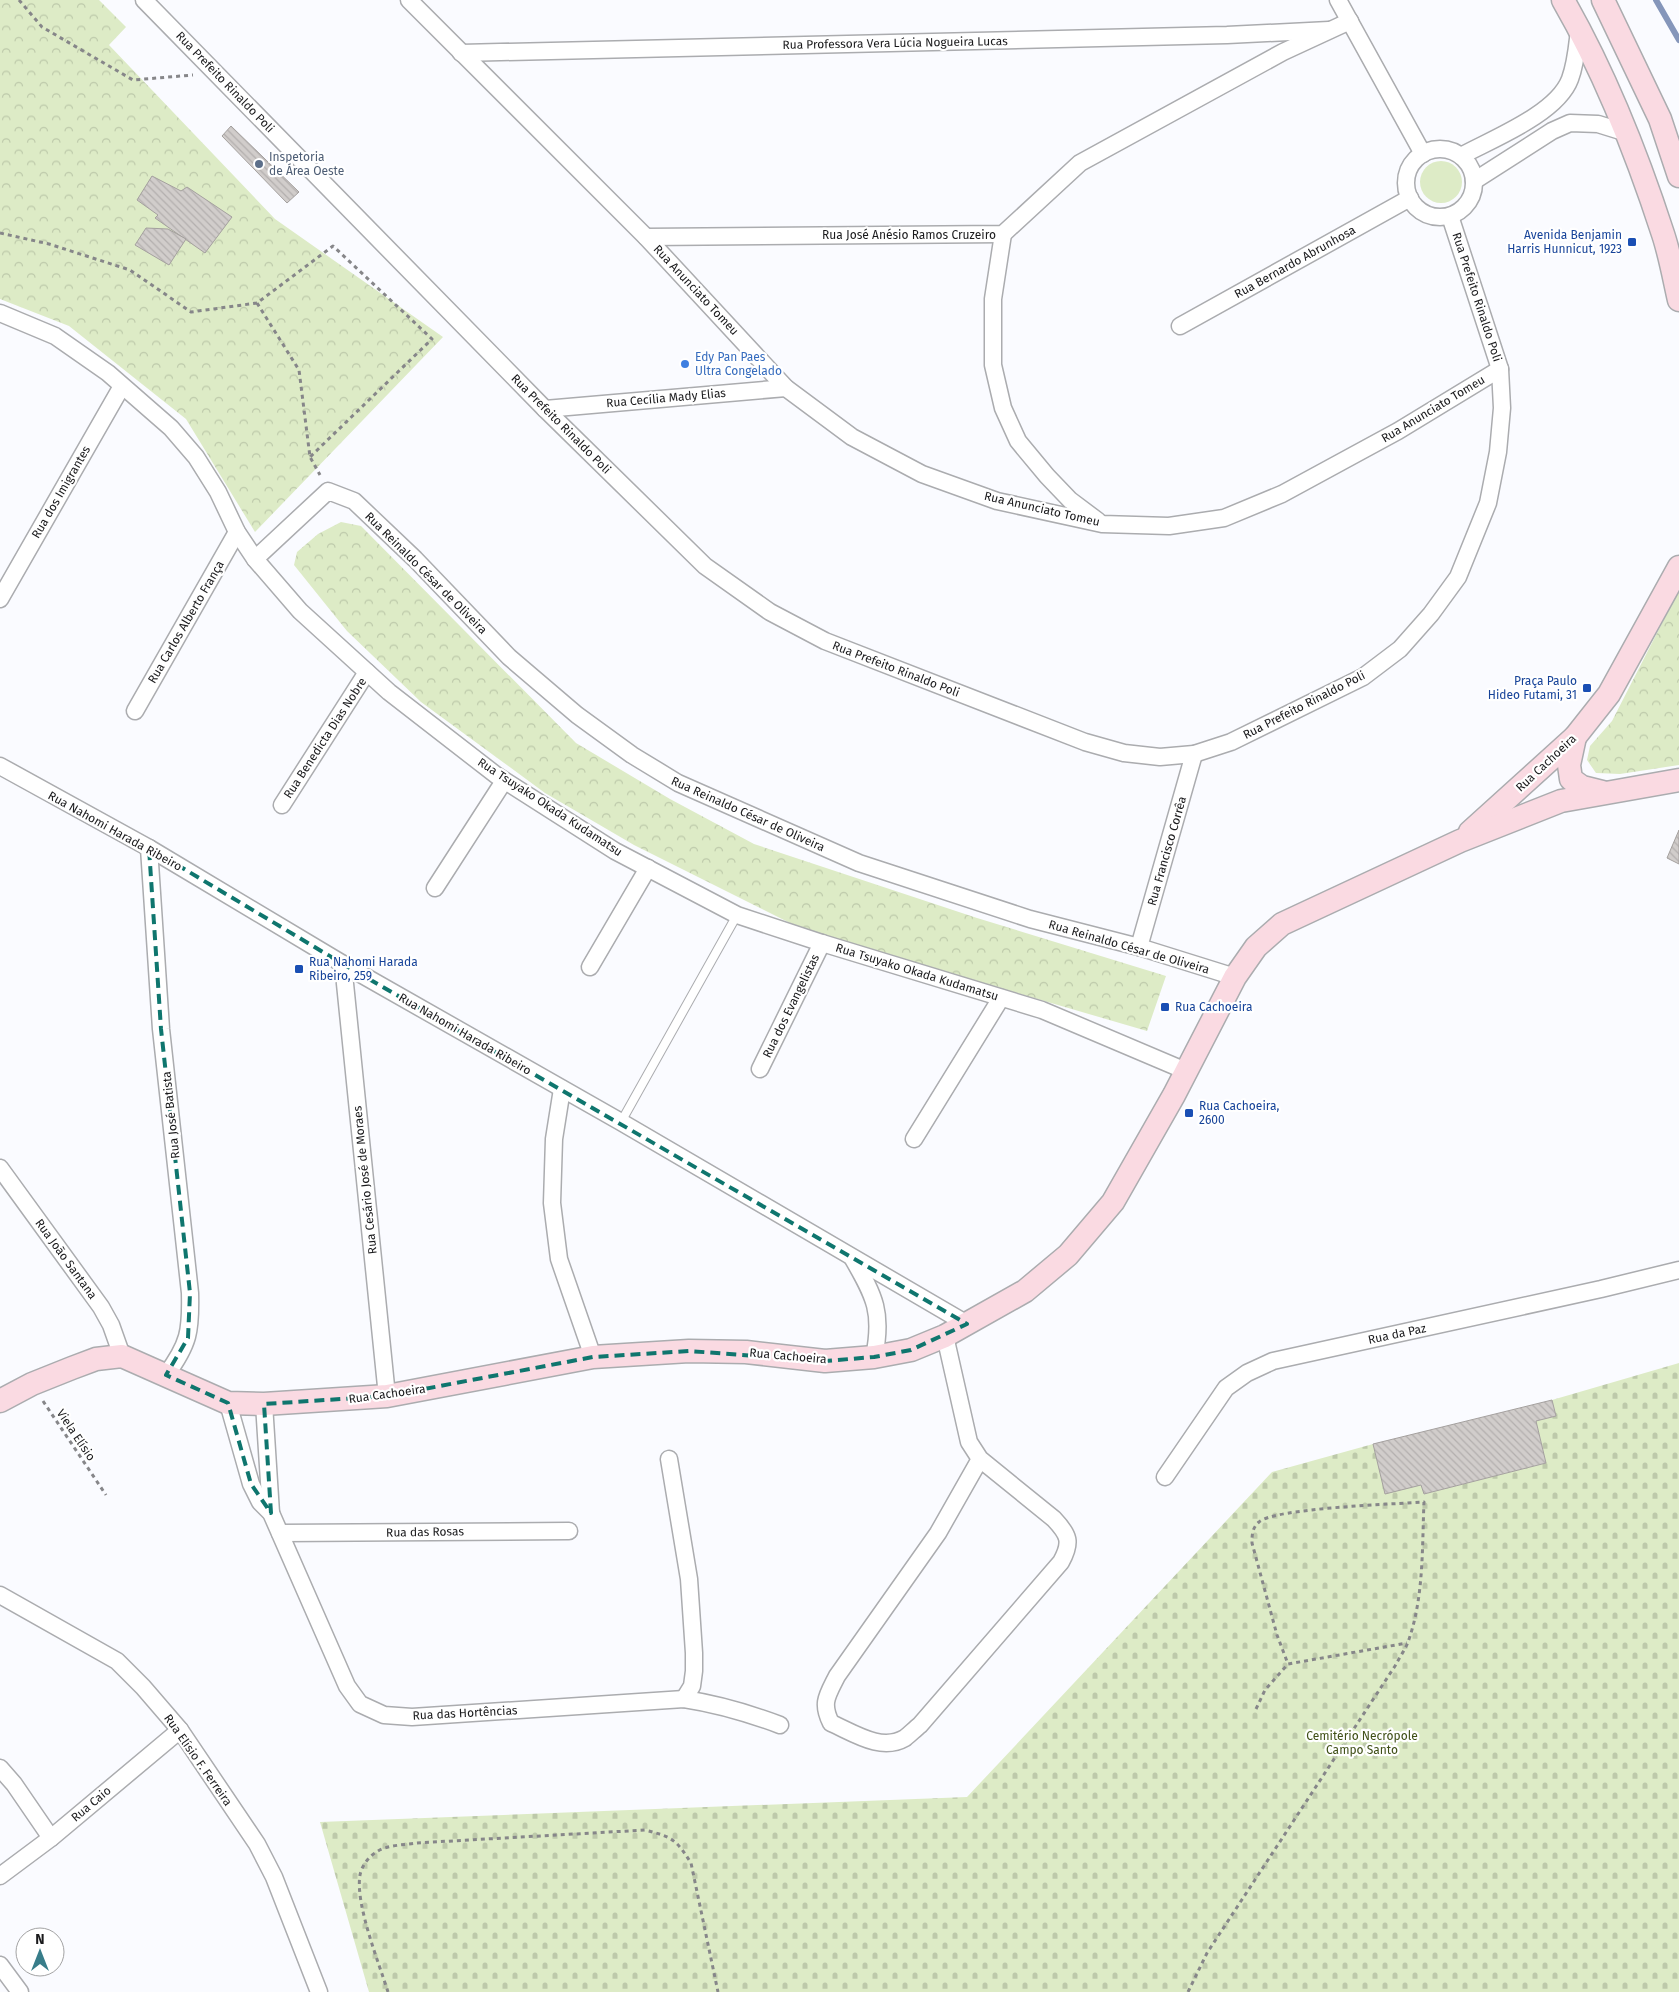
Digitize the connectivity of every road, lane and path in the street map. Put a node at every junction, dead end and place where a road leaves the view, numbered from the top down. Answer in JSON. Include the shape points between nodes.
{"nodes":[{"id":1,"x":20,"y":0,"type":"edge"},
{"id":2,"x":144,"y":0,"type":"edge"},
{"id":3,"x":408,"y":0,"type":"edge"},
{"id":4,"x":1338,"y":0,"type":"edge"},
{"id":5,"x":1563,"y":0,"type":"edge"},
{"id":6,"x":1603,"y":0,"type":"edge"},
{"id":7,"x":1350,"y":21,"type":"junction"},
{"id":8,"x":1579,"y":28,"type":"junction"},
{"id":9,"x":1329,"y":30,"type":"junction"},
{"id":10,"x":462,"y":53,"type":"junction"},
{"id":11,"x":216,"y":73,"type":"junction"},
{"id":12,"x":1627,"y":133,"type":"junction"},
{"id":13,"x":1423,"y":154,"type":"junction"},
{"id":14,"x":1461,"y":156,"type":"junction"},
{"id":15,"x":1679,"y":176,"type":"edge"},
{"id":16,"x":1474,"y":180,"type":"junction"},
{"id":17,"x":1410,"y":198,"type":"junction"},
{"id":18,"x":1450,"y":216,"type":"junction"},
{"id":19,"x":0,"y":233,"type":"edge"},
{"id":20,"x":1003,"y":234,"type":"junction"},
{"id":21,"x":646,"y":236,"type":"junction"},
{"id":22,"x":1679,"y":300,"type":"edge"},
{"id":23,"x":257,"y":303,"type":"junction"},
{"id":24,"x":0,"y":313,"type":"edge"},
{"id":25,"x":1180,"y":326,"type":"dead end"},
{"id":26,"x":1500,"y":369,"type":"junction"},
{"id":27,"x":122,"y":386,"type":"junction"},
{"id":28,"x":786,"y":388,"type":"junction"},
{"id":29,"x":545,"y":409,"type":"junction"},
{"id":30,"x":310,"y":457,"type":"junction"},
{"id":31,"x":328,"y":491,"type":"junction"},
{"id":32,"x":1102,"y":524,"type":"junction"},
{"id":33,"x":237,"y":532,"type":"junction"},
{"id":34,"x":255,"y":559,"type":"junction"},
{"id":35,"x":1678,"y":567,"type":"edge"},
{"id":36,"x":0,"y":599,"type":"edge"},
{"id":37,"x":367,"y":672,"type":"junction"},
{"id":38,"x":135,"y":711,"type":"dead end"},
{"id":39,"x":1575,"y":738,"type":"junction"},
{"id":40,"x":1194,"y":754,"type":"junction"},
{"id":41,"x":4,"y":773,"type":"edge"},
{"id":42,"x":1679,"y":780,"type":"edge"},
{"id":43,"x":504,"y":781,"type":"junction"},
{"id":44,"x":1607,"y":792,"type":"junction"},
{"id":45,"x":282,"y":805,"type":"dead end"},
{"id":46,"x":1460,"y":841,"type":"junction"},
{"id":47,"x":149,"y":848,"type":"junction"},
{"id":48,"x":648,"y":868,"type":"junction"},
{"id":49,"x":435,"y":888,"type":"dead end"},
{"id":50,"x":738,"y":915,"type":"junction"},
{"id":51,"x":822,"y":943,"type":"junction"},
{"id":52,"x":1139,"y":947,"type":"junction"},
{"id":53,"x":343,"y":964,"type":"junction"},
{"id":54,"x":590,"y":967,"type":"dead end"},
{"id":55,"x":1235,"y":977,"type":"junction"},
{"id":56,"x":1002,"y":998,"type":"junction"},
{"id":57,"x":760,"y":1069,"type":"dead end"},
{"id":58,"x":1186,"y":1071,"type":"junction"},
{"id":59,"x":562,"y":1088,"type":"junction"},
{"id":60,"x":621,"y":1122,"type":"junction"},
{"id":61,"x":914,"y":1139,"type":"dead end"},
{"id":62,"x":0,"y":1168,"type":"edge"},
{"id":63,"x":852,"y":1257,"type":"junction"},
{"id":64,"x":1679,"y":1270,"type":"edge"},
{"id":65,"x":967,"y":1324,"type":"junction"},
{"id":66,"x":945,"y":1336,"type":"junction"},
{"id":67,"x":122,"y":1356,"type":"junction"},
{"id":68,"x":593,"y":1357,"type":"junction"},
{"id":69,"x":874,"y":1357,"type":"junction"},
{"id":70,"x":166,"y":1375,"type":"junction"},
{"id":71,"x":32,"y":1384,"type":"junction"},
{"id":72,"x":387,"y":1396,"type":"junction"},
{"id":73,"x":0,"y":1401,"type":"edge"},
{"id":74,"x":228,"y":1403,"type":"junction"},
{"id":75,"x":264,"y":1404,"type":"junction"},
{"id":76,"x":669,"y":1459,"type":"dead end"},
{"id":77,"x":980,"y":1459,"type":"junction"},
{"id":78,"x":1165,"y":1477,"type":"dead end"},
{"id":79,"x":106,"y":1495,"type":"dead end"},
{"id":80,"x":271,"y":1513,"type":"junction"},
{"id":81,"x":569,"y":1531,"type":"dead end"},
{"id":82,"x":280,"y":1533,"type":"junction"},
{"id":83,"x":0,"y":1595,"type":"edge"},
{"id":84,"x":1408,"y":1643,"type":"junction"},
{"id":85,"x":1288,"y":1664,"type":"junction"},
{"id":86,"x":684,"y":1700,"type":"junction"},
{"id":87,"x":1256,"y":1709,"type":"dead end"},
{"id":88,"x":780,"y":1725,"type":"dead end"},
{"id":89,"x":180,"y":1730,"type":"junction"},
{"id":90,"x":0,"y":1768,"type":"edge"},
{"id":91,"x":51,"y":1838,"type":"junction"},
{"id":92,"x":0,"y":1876,"type":"edge"},
{"id":93,"x":0,"y":1965,"type":"edge"},
{"id":94,"x":20,"y":1992,"type":"edge"},
{"id":95,"x":319,"y":1992,"type":"edge"},
{"id":96,"x":388,"y":1992,"type":"edge"},
{"id":97,"x":718,"y":1992,"type":"edge"},
{"id":98,"x":1188,"y":1992,"type":"edge"}],
"edges":[{"from":1,"to":11,"type":"path","via":[[42,27],[133,80]]},
{"from":2,"to":11,"type":"street","name":"Rua Prefeito Rinaldo Poli"},
{"from":3,"to":10,"type":"street","name":"Rua Anunciato Tomeu"},
{"from":4,"to":7,"type":"street"},
{"from":5,"to":8,"type":"main road"},
{"from":6,"to":15,"type":"main road","via":[[1660,119]]},
{"from":7,"to":9,"type":"street","name":"Rua José Anésio Ramos Cruzeiro"},
{"from":7,"to":13,"type":"street"},
{"from":8,"to":12,"type":"main road"},
{"from":8,"to":14,"type":"street","via":[[1577,57],[1570,81],[1556,100],[1537,115]]},
{"from":9,"to":10,"type":"street","name":"Rua Professora Vera Lúcia Nogueira Lucas"},
{"from":9,"to":20,"type":"street","name":"Rua José Anésio Ramos Cruzeiro","via":[[1080,163]]},
{"from":10,"to":21,"type":"street","name":"Rua Anunciato Tomeu"},
{"from":11,"to":29,"type":"street","name":"Rua Prefeito Rinaldo Poli"},
{"from":12,"to":16,"type":"street","via":[[1598,124],[1570,123]]},
{"from":12,"to":22,"type":"main road","via":[[1663,235]]},
{"from":13,"to":14,"type":"street","via":[[1442,149]]},
{"from":13,"to":17,"type":"street","via":[[1415,160],[1406,178]]},
{"from":14,"to":16,"type":"street","via":[[1473,171]]},
{"from":16,"to":18,"type":"street","via":[[1474,192],[1469,202]]},
{"from":17,"to":18,"type":"street","via":[[1415,206],[1431,216]]},
{"from":17,"to":25,"type":"street","name":"Rua Bernardo Abrunhosa"},
{"from":18,"to":26,"type":"street","name":"Rua Prefeito Rinaldo Poli"},
{"from":19,"to":23,"type":"path","via":[[49,244],[130,270],[191,312]]},
{"from":20,"to":21,"type":"street","name":"Rua José Anésio Ramos Cruzeiro"},
{"from":20,"to":32,"type":"street","via":[[993,300],[993,365],[1003,408],[1018,441],[1047,476],[1070,500]]},
{"from":21,"to":28,"type":"street","name":"Rua Anunciato Tomeu"},
{"from":23,"to":30,"type":"path","via":[[300,370]]},
{"from":23,"to":30,"type":"path","via":[[333,246],[432,340]]},
{"from":24,"to":27,"type":"street","name":"Rua Tsuyako Okada Kudamatsu","via":[[54,336]]},
{"from":26,"to":32,"type":"street","name":"Rua Anunciato Tomeu","via":[[1398,431],[1282,494],[1224,518],[1169,526]]},
{"from":26,"to":40,"type":"street","name":"Rua Prefeito Rinaldo Poli","via":[[1502,408],[1488,503],[1458,577],[1432,614],[1400,649],[1363,677],[1231,742]]},
{"from":27,"to":33,"type":"street","name":"Rua Tsuyako Okada Kudamatsu","via":[[171,428],[196,457],[218,492]]},
{"from":27,"to":36,"type":"street","name":"Rua dos Imigrantes"},
{"from":28,"to":29,"type":"street","name":"Rua Cecília Mady Elias"},
{"from":28,"to":32,"type":"street","name":"Rua Anunciato Tomeu","via":[[852,437],[922,474],[996,501]]},
{"from":29,"to":40,"type":"street","name":"Rua Prefeito Rinaldo Poli","via":[[705,566],[770,612],[825,641],[1085,742],[1124,753],[1160,758]]},
{"from":30,"to":31,"type":"path"},
{"from":31,"to":34,"type":"street"},
{"from":31,"to":52,"type":"street","name":"Rua Reinaldo César de Oliveira","via":[[354,501],[509,657],[577,716],[678,784],[859,863],[1030,919]]},
{"from":33,"to":34,"type":"street","name":"Rua Tsuyako Okada Kudamatsu"},
{"from":33,"to":38,"type":"street","name":"Rua Carlos Alberto França"},
{"from":34,"to":37,"type":"street","name":"Rua Tsuyako Okada Kudamatsu","via":[[300,611]]},
{"from":35,"to":39,"type":"main road","name":"Rua Cachoeira","via":[[1609,694]]},
{"from":37,"to":43,"type":"street","name":"Rua Tsuyako Okada Kudamatsu"},
{"from":37,"to":45,"type":"street","name":"Rua Benedicta Dias Nobre"},
{"from":39,"to":44,"type":"main road","via":[[1571,779],[1582,788]]},
{"from":39,"to":46,"type":"main road","name":"Rua Cachoeira"},
{"from":40,"to":52,"type":"street","name":"Rua Francisco Corrêa"},
{"from":41,"to":47,"type":"street","name":"Rua Nahomi Harada Ribeiro"},
{"from":42,"to":44,"type":"main road","name":"Rua Cachoeira"},
{"from":43,"to":48,"type":"street","name":"Rua Tsuyako Okada Kudamatsu","via":[[615,851]]},
{"from":43,"to":49,"type":"street"},
{"from":44,"to":46,"type":"main road","name":"Rua Cachoeira","via":[[1562,801]]},
{"from":46,"to":55,"type":"main road","name":"Rua Cachoeira","via":[[1282,924],[1256,947]]},
{"from":47,"to":53,"type":"street","name":"Rua Nahomi Harada Ribeiro"},
{"from":47,"to":70,"type":"street","name":"Rua José Batista","via":[[162,1029],[191,1317],[188,1338],[180,1357]]},
{"from":48,"to":50,"type":"street","name":"Rua Tsuyako Okada Kudamatsu"},
{"from":48,"to":54,"type":"street"},
{"from":50,"to":51,"type":"street","name":"Rua Tsuyako Okada Kudamatsu"},
{"from":50,"to":60,"type":"lane"},
{"from":51,"to":56,"type":"street","name":"Rua Tsuyako Okada Kudamatsu"},
{"from":51,"to":57,"type":"street","name":"Rua dos Evangelistas"},
{"from":52,"to":55,"type":"street","name":"Rua Reinaldo César de Oliveira"},
{"from":53,"to":59,"type":"street","name":"Rua Nahomi Harada Ribeiro"},
{"from":53,"to":72,"type":"street","name":"Rua Cesário José de Moraes"},
{"from":55,"to":58,"type":"main road","name":"Rua Cachoeira"},
{"from":56,"to":58,"type":"street","name":"Rua Tsuyako Okada Kudamatsu","via":[[1042,1010]]},
{"from":56,"to":61,"type":"street"},
{"from":58,"to":65,"type":"main road","name":"Rua Cachoeira","via":[[1113,1202],[1068,1255],[1026,1291]]},
{"from":59,"to":60,"type":"street","name":"Rua Nahomi Harada Ribeiro"},
{"from":59,"to":68,"type":"street","via":[[554,1138],[552,1203],[559,1259]]},
{"from":60,"to":63,"type":"street","name":"Rua Nahomi Harada Ribeiro"},
{"from":62,"to":67,"type":"street","name":"Rua João Santana","via":[[101,1307]]},
{"from":63,"to":65,"type":"street","name":"Rua Nahomi Harada Ribeiro"},
{"from":63,"to":69,"type":"street","name":"Rua Nahomi Harada Ribeiro","via":[[876,1302],[878,1340]]},
{"from":64,"to":78,"type":"street","name":"Rua da Paz","via":[[1274,1361],[1247,1373],[1226,1388]]},
{"from":65,"to":66,"type":"main road","name":"Rua Cachoeira"},
{"from":66,"to":69,"type":"main road","name":"Rua Cachoeira","via":[[911,1350]]},
{"from":66,"to":77,"type":"street","via":[[969,1442]]},
{"from":67,"to":70,"type":"main road","name":"Rua Cachoeira"},
{"from":67,"to":71,"type":"main road","name":"Rua Cachoeira","via":[[96,1359]]},
{"from":68,"to":69,"type":"main road","name":"Rua Cachoeira","via":[[689,1351],[746,1352],[825,1361]]},
{"from":68,"to":72,"type":"main road","name":"Rua Cachoeira"},
{"from":70,"to":74,"type":"main road","name":"Rua Cachoeira"},
{"from":71,"to":73,"type":"main road","name":"Rua Cachoeira"},
{"from":71,"to":79,"type":"path","name":"Viela Elísio"},
{"from":72,"to":75,"type":"main road","name":"Rua Cachoeira"},
{"from":74,"to":75,"type":"main road","name":"Rua Cachoeira"},
{"from":74,"to":80,"type":"street","name":"Rua das Hortências","via":[[251,1484],[260,1502]]},
{"from":75,"to":80,"type":"street","name":"Rua das Hortências"},
{"from":76,"to":86,"type":"street","via":[[689,1579],[694,1653],[692,1686]]},
{"from":77,"to":77,"type":"street","via":[[1054,1519],[1064,1530],[1068,1550],[920,1725],[905,1738],[890,1743],[875,1742],[832,1723],[825,1700],[837,1676],[938,1533]]},
{"from":80,"to":82,"type":"street","name":"Rua das Hortências"},
{"from":81,"to":82,"type":"street","name":"Rua das Rosas"},
{"from":82,"to":86,"type":"street","name":"Rua das Hortências","via":[[347,1686],[360,1704],[384,1715],[412,1717]]},
{"from":83,"to":89,"type":"street","name":"Rua Elísio F. Ferreira","via":[[117,1662]]},
{"from":84,"to":85,"type":"path"},
{"from":84,"to":85,"type":"path","via":[[1417,1612],[1424,1502],[1276,1515],[1258,1522],[1253,1530],[1252,1543],[1276,1635]]},
{"from":84,"to":98,"type":"path","via":[[1207,1953]]},
{"from":85,"to":87,"type":"path","via":[[1266,1690]]},
{"from":86,"to":88,"type":"street","name":"Rua das Hortências","via":[[735,1709]]},
{"from":89,"to":91,"type":"street","name":"Rua Caio"},
{"from":89,"to":95,"type":"street","name":"Rua Elísio F. Ferreira","via":[[257,1844],[274,1877]]},
{"from":90,"to":91,"type":"street"},
{"from":91,"to":92,"type":"street","name":"Rua Caio"},
{"from":93,"to":94,"type":"street"},
{"from":96,"to":97,"type":"path","via":[[360,1900],[360,1875],[367,1860],[379,1850],[416,1843],[645,1830],[669,1836],[691,1863]]}]}
